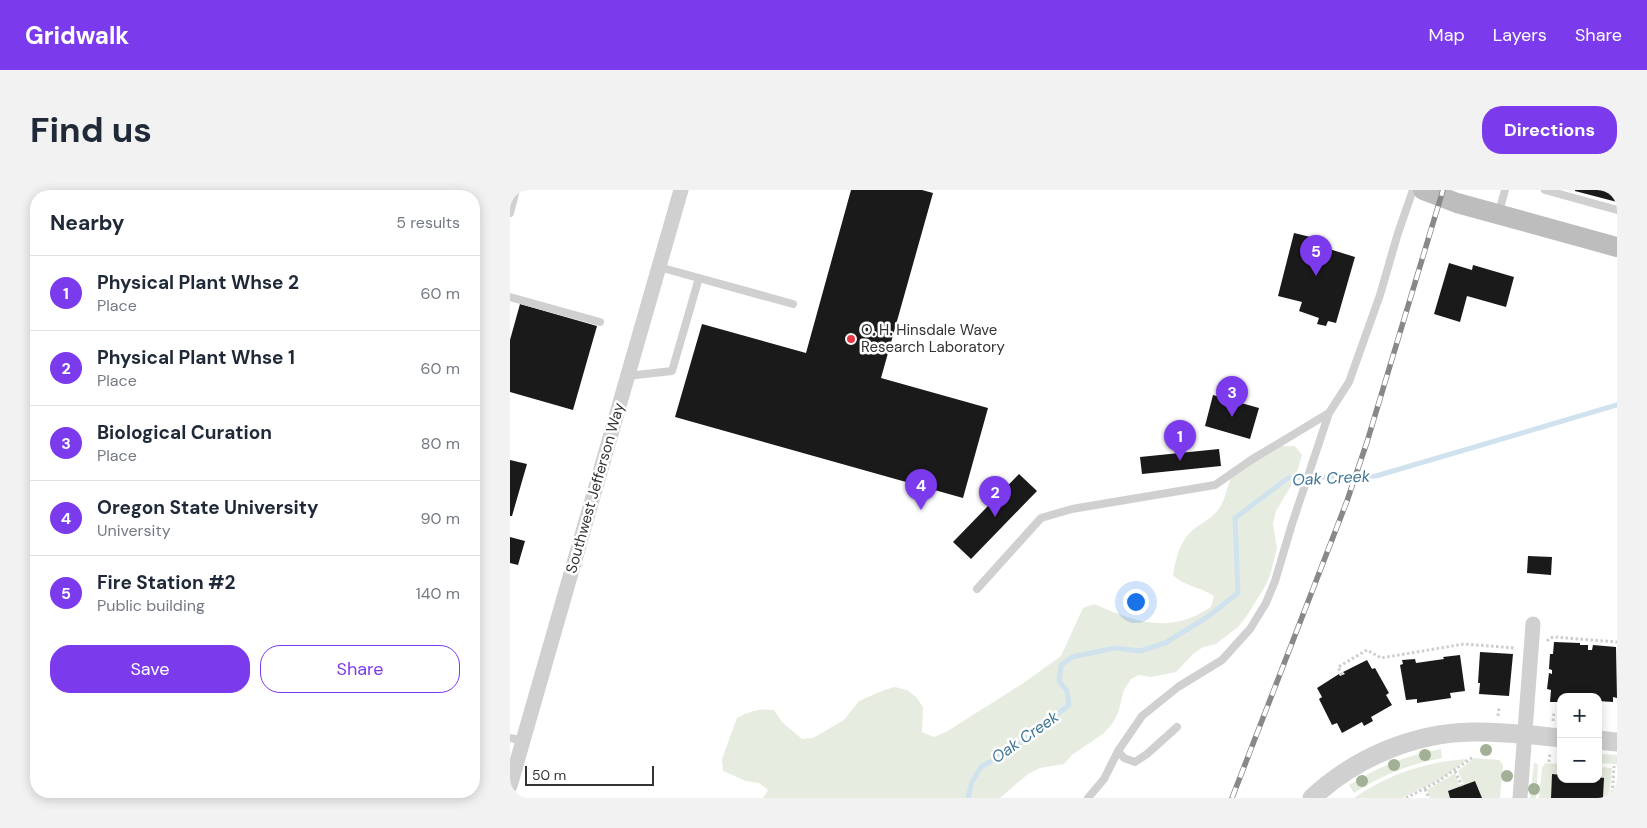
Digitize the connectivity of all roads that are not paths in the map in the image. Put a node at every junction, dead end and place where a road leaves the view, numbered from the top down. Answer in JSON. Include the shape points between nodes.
{"nodes":[{"id":1,"x":516,"y":190,"type":"edge"},
{"id":2,"x":681,"y":190,"type":"edge"},
{"id":3,"x":1412,"y":190,"type":"edge"},
{"id":4,"x":1423,"y":190,"type":"edge"},
{"id":5,"x":1505,"y":190,"type":"edge"},
{"id":6,"x":1545,"y":190,"type":"edge"},
{"id":7,"x":511,"y":208,"type":"edge"},
{"id":8,"x":1617,"y":210,"type":"edge"},
{"id":9,"x":1498,"y":214,"type":"junction"},
{"id":10,"x":1617,"y":247,"type":"edge"},
{"id":11,"x":659,"y":267,"type":"junction"},
{"id":12,"x":699,"y":278,"type":"junction"},
{"id":13,"x":510,"y":297,"type":"edge"},
{"id":14,"x":793,"y":304,"type":"dead end"},
{"id":15,"x":600,"y":322,"type":"dead end"},
{"id":16,"x":627,"y":376,"type":"junction"},
{"id":17,"x":1329,"y":413,"type":"junction"},
{"id":18,"x":977,"y":589,"type":"dead end"},
{"id":19,"x":1533,"y":624,"type":"dead end"},
{"id":20,"x":1177,"y":726,"type":"dead end"},
{"id":21,"x":1525,"y":735,"type":"junction"},
{"id":22,"x":1557,"y":738,"type":"edge"},
{"id":23,"x":516,"y":740,"type":"edge"},
{"id":24,"x":1602,"y":740,"type":"edge"},
{"id":25,"x":1617,"y":742,"type":"edge"},
{"id":26,"x":1118,"y":751,"type":"junction"},
{"id":27,"x":510,"y":786,"type":"edge"},
{"id":28,"x":1088,"y":798,"type":"edge"},
{"id":29,"x":1312,"y":798,"type":"edge"},
{"id":30,"x":1520,"y":798,"type":"edge"}],
"edges":[{"from":1,"to":7,"type":"lane"},
{"from":2,"to":11,"type":"street","name":"Southwest Jefferson Way"},
{"from":3,"to":17,"type":"lane","via":[[1349,382]]},
{"from":4,"to":9,"type":"main road"},
{"from":5,"to":9,"type":"lane"},
{"from":6,"to":8,"type":"lane"},
{"from":9,"to":10,"type":"main road"},
{"from":11,"to":12,"type":"lane"},
{"from":11,"to":16,"type":"street","name":"Southwest Jefferson Way"},
{"from":12,"to":14,"type":"lane"},
{"from":12,"to":16,"type":"lane","via":[[672,371]]},
{"from":13,"to":15,"type":"lane"},
{"from":16,"to":23,"type":"street","name":"Southwest Jefferson Way"},
{"from":17,"to":18,"type":"lane","via":[[1215,485],[1041,518]]},
{"from":17,"to":26,"type":"lane","via":[[1272,588],[1250,629],[1222,660],[1178,687],[1142,716]]},
{"from":19,"to":21,"type":"street"},
{"from":20,"to":26,"type":"lane","via":[[1135,762],[1124,758]]},
{"from":21,"to":22,"type":"street"},
{"from":21,"to":29,"type":"street","via":[[1473,732],[1417,740],[1362,761]]},
{"from":21,"to":30,"type":"street"},
{"from":23,"to":27,"type":"street","name":"Southwest Jefferson Way"},
{"from":24,"to":25,"type":"street"},
{"from":26,"to":28,"type":"lane","via":[[1104,779]]}]}
